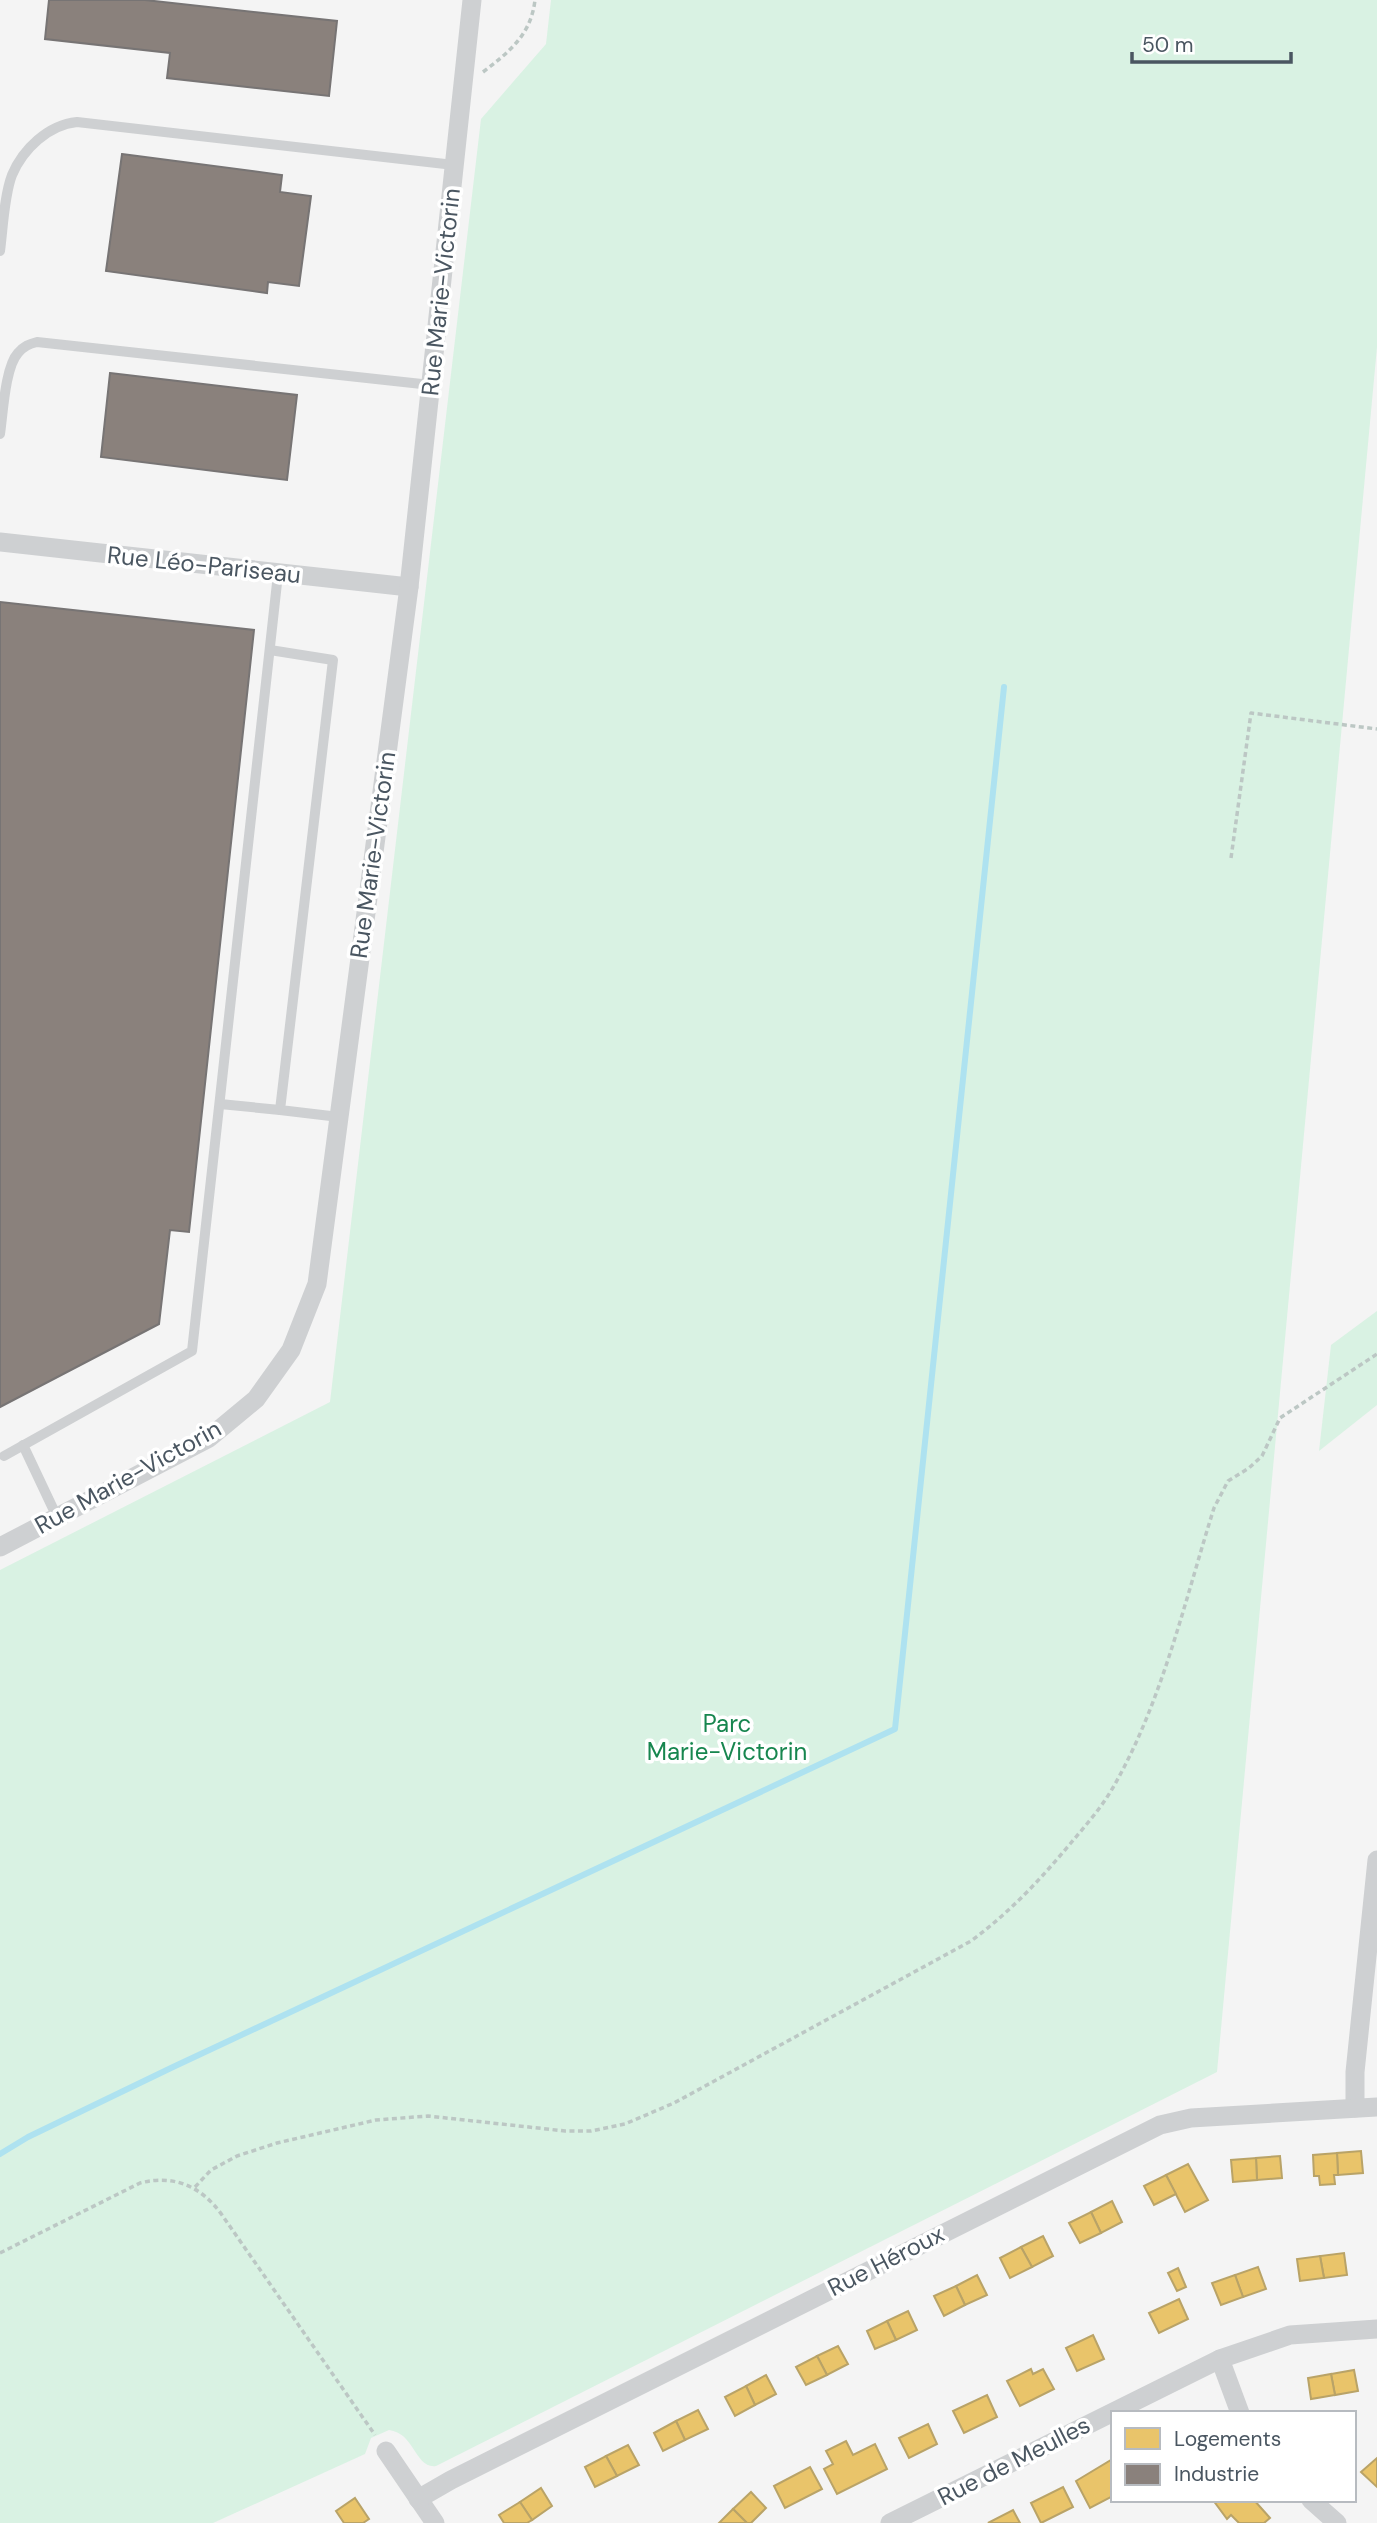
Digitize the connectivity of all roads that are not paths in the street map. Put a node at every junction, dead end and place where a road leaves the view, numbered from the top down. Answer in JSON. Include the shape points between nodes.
{"nodes":[{"id":1,"x":472,"y":0,"type":"edge"},
{"id":2,"x":454,"y":165,"type":"junction"},
{"id":3,"x":0,"y":251,"type":"edge"},
{"id":4,"x":431,"y":385,"type":"junction"},
{"id":5,"x":0,"y":434,"type":"edge"},
{"id":6,"x":0,"y":542,"type":"edge"},
{"id":7,"x":278,"y":573,"type":"junction"},
{"id":8,"x":409,"y":587,"type":"junction"},
{"id":9,"x":270,"y":650,"type":"junction"},
{"id":10,"x":220,"y":1104,"type":"junction"},
{"id":11,"x":280,"y":1110,"type":"junction"},
{"id":12,"x":339,"y":1117,"type":"junction"},
{"id":13,"x":23,"y":1445,"type":"junction"},
{"id":14,"x":4,"y":1455,"type":"dead end"},
{"id":15,"x":57,"y":1517,"type":"junction"},
{"id":16,"x":0,"y":1547,"type":"edge"},
{"id":17,"x":1377,"y":1860,"type":"edge"},
{"id":18,"x":1377,"y":2107,"type":"edge"},
{"id":19,"x":1355,"y":2108,"type":"junction"},
{"id":20,"x":1377,"y":2329,"type":"edge"},
{"id":21,"x":1220,"y":2359,"type":"junction"},
{"id":22,"x":1115,"y":2411,"type":"edge"},
{"id":23,"x":1239,"y":2411,"type":"edge"},
{"id":24,"x":1111,"y":2413,"type":"edge"},
{"id":25,"x":386,"y":2451,"type":"road end"},
{"id":26,"x":418,"y":2499,"type":"junction"},
{"id":27,"x":1313,"y":2502,"type":"edge"},
{"id":28,"x":435,"y":2523,"type":"edge"},
{"id":29,"x":890,"y":2523,"type":"edge"},
{"id":30,"x":1337,"y":2523,"type":"edge"}],
"edges":[{"from":1,"to":2,"type":"street","name":"Rue Marie-Victorin"},
{"from":2,"to":3,"type":"lane","via":[[63,124],[33,145],[11,177]]},
{"from":2,"to":4,"type":"street","name":"Rue Marie-Victorin"},
{"from":4,"to":5,"type":"lane","via":[[37,342],[16,354],[11,366]]},
{"from":4,"to":8,"type":"street","name":"Rue Marie-Victorin"},
{"from":6,"to":7,"type":"street","name":"Rue Léo-Pariseau"},
{"from":7,"to":8,"type":"street","name":"Rue Léo-Pariseau"},
{"from":7,"to":9,"type":"lane"},
{"from":8,"to":12,"type":"street","name":"Rue Marie-Victorin"},
{"from":9,"to":10,"type":"lane"},
{"from":9,"to":11,"type":"lane","via":[[333,660]]},
{"from":10,"to":11,"type":"lane"},
{"from":10,"to":13,"type":"lane","via":[[192,1351]]},
{"from":11,"to":12,"type":"lane"},
{"from":12,"to":15,"type":"street","name":"Rue Marie-Victorin","via":[[317,1284],[291,1350],[256,1399],[209,1438]]},
{"from":13,"to":14,"type":"lane"},
{"from":13,"to":15,"type":"lane"},
{"from":15,"to":16,"type":"street","name":"Rue Marie-Victorin"},
{"from":17,"to":19,"type":"street","via":[[1354,2073]]},
{"from":18,"to":19,"type":"street","name":"Rue Héroux"},
{"from":19,"to":26,"type":"street","name":"Rue Héroux","via":[[1191,2118],[1160,2125]]},
{"from":20,"to":21,"type":"street","name":"Rue de Meulles","via":[[1290,2335]]},
{"from":21,"to":22,"type":"street","name":"Rue de Meulles"},
{"from":21,"to":23,"type":"street"},
{"from":24,"to":29,"type":"street","name":"Rue de Meulles"},
{"from":25,"to":26,"type":"street"},
{"from":26,"to":28,"type":"street"},
{"from":27,"to":30,"type":"street"}]}
